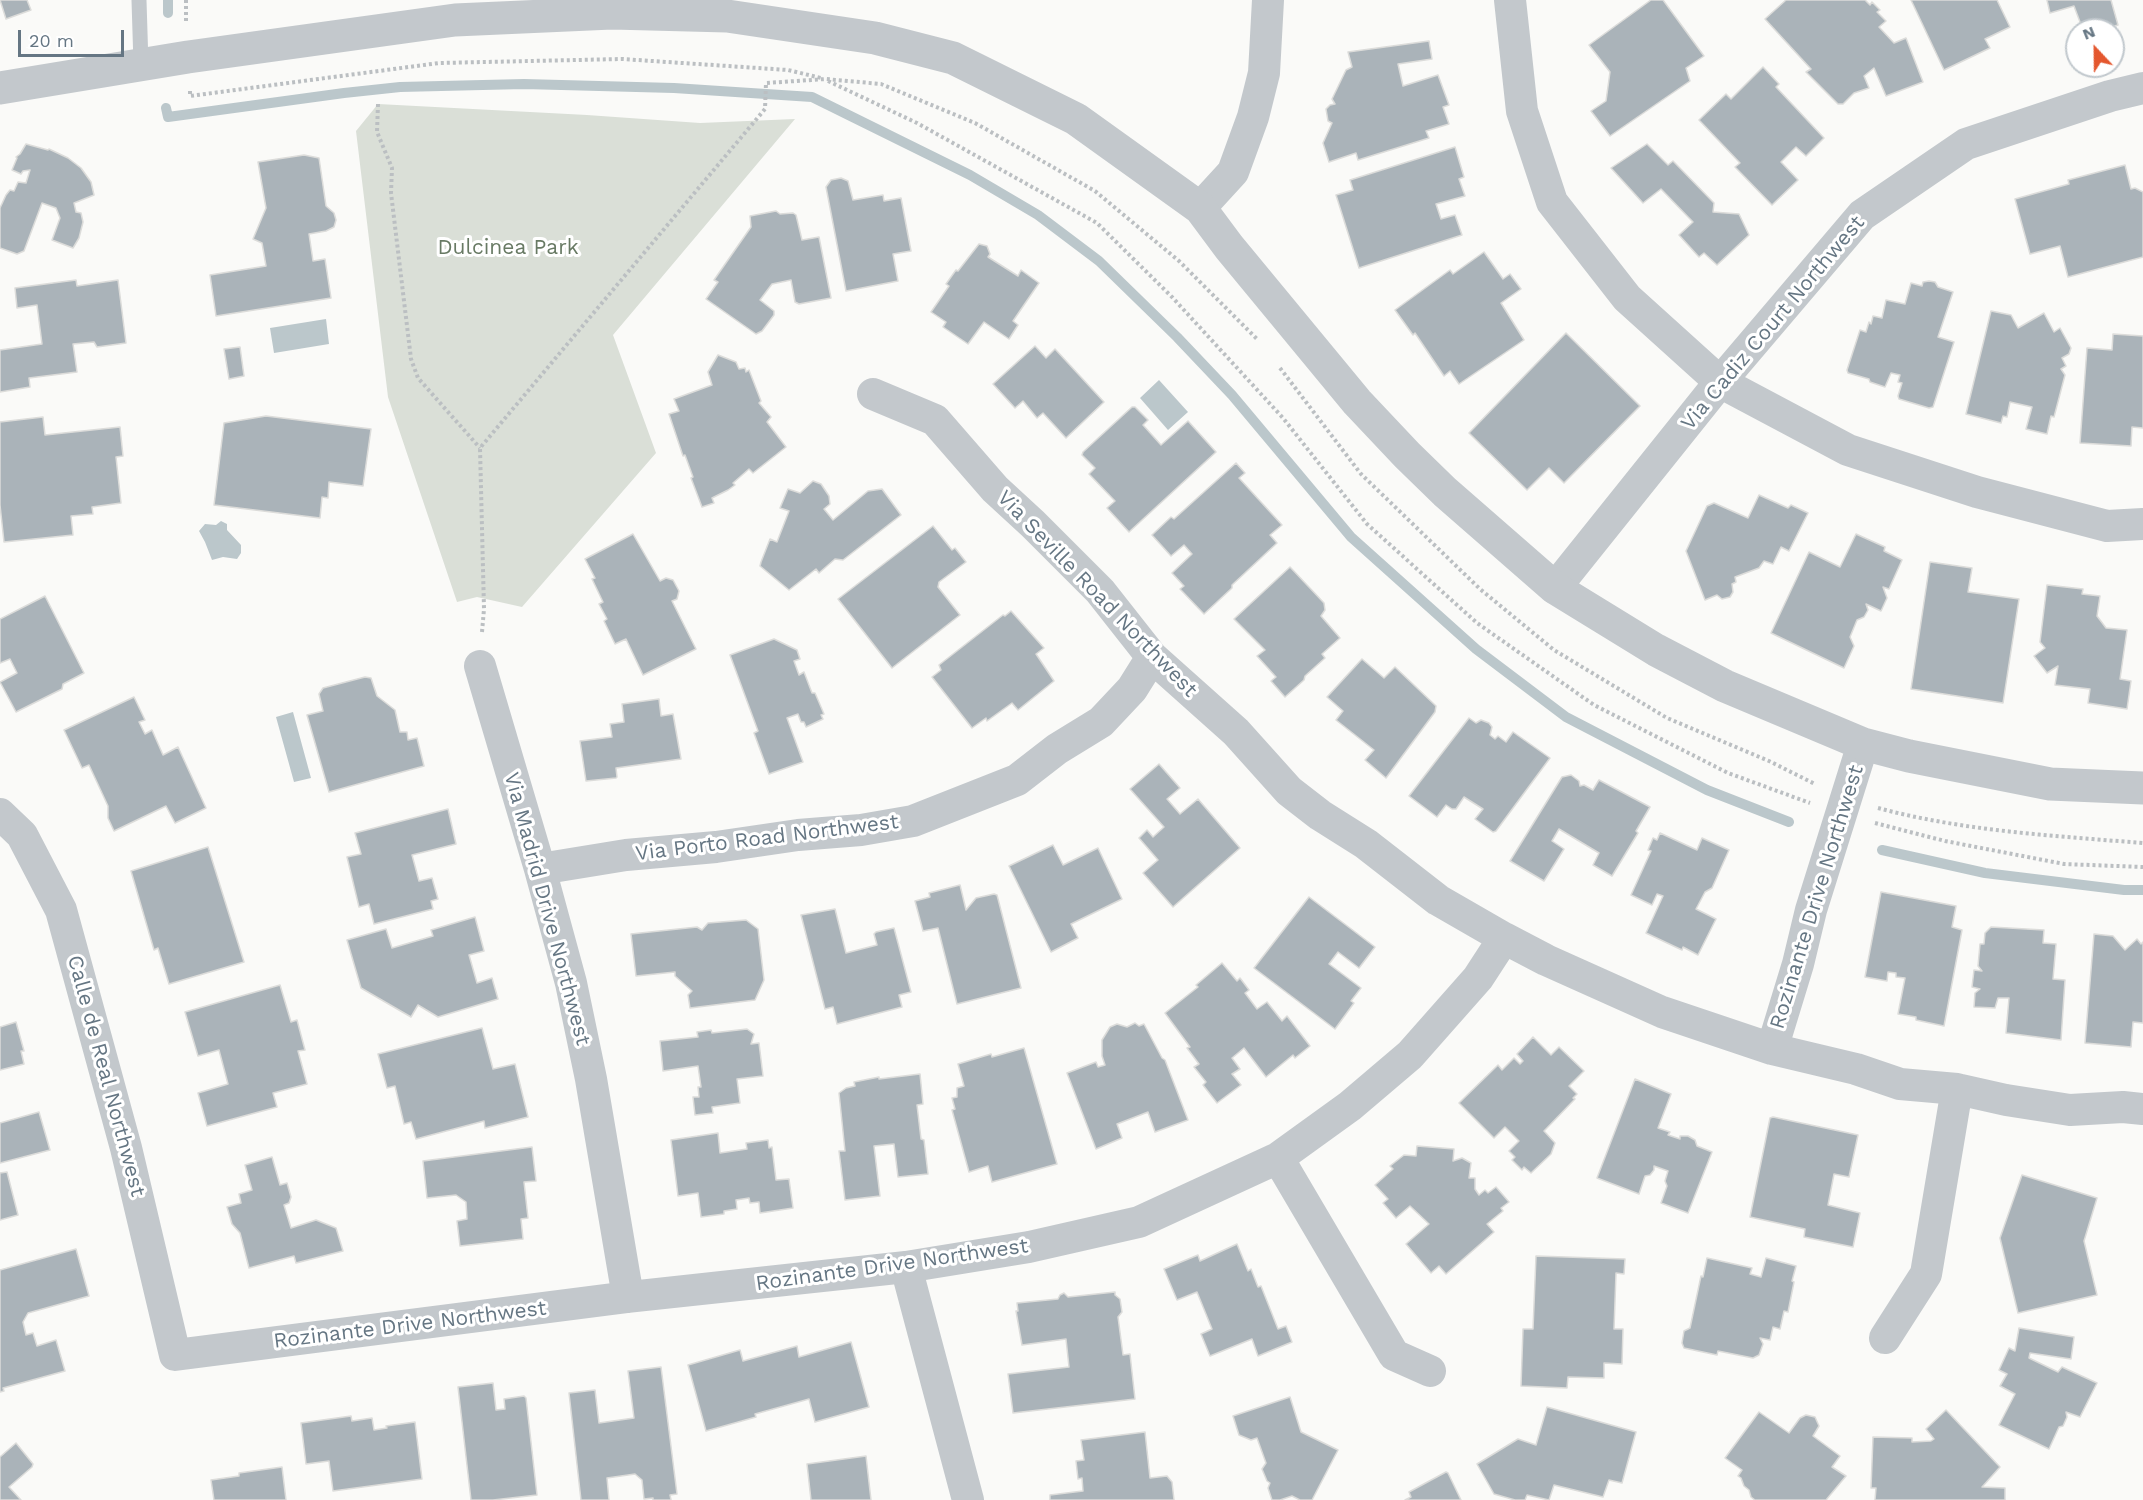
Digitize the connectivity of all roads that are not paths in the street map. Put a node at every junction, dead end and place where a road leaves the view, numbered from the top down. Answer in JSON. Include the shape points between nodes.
{"nodes":[{"id":1,"x":139,"y":0,"type":"edge"},
{"id":2,"x":1268,"y":0,"type":"edge"},
{"id":3,"x":1510,"y":0,"type":"edge"},
{"id":4,"x":454,"y":10,"type":"edge"},
{"id":5,"x":141,"y":65,"type":"junction"},
{"id":6,"x":0,"y":88,"type":"edge"},
{"id":7,"x":2143,"y":88,"type":"edge"},
{"id":8,"x":1200,"y":208,"type":"junction"},
{"id":9,"x":1720,"y":382,"type":"junction"},
{"id":10,"x":873,"y":394,"type":"dead end"},
{"id":11,"x":2143,"y":524,"type":"edge"},
{"id":12,"x":1555,"y":588,"type":"junction"},
{"id":13,"x":1152,"y":657,"type":"junction"},
{"id":14,"x":480,"y":666,"type":"road end"},
{"id":15,"x":1863,"y":744,"type":"junction"},
{"id":16,"x":2143,"y":788,"type":"edge"},
{"id":17,"x":0,"y":814,"type":"edge"},
{"id":18,"x":540,"y":868,"type":"junction"},
{"id":19,"x":1504,"y":938,"type":"junction"},
{"id":20,"x":1772,"y":1049,"type":"junction"},
{"id":21,"x":1958,"y":1089,"type":"junction"},
{"id":22,"x":2143,"y":1109,"type":"edge"},
{"id":23,"x":1278,"y":1158,"type":"junction"},
{"id":24,"x":906,"y":1267,"type":"junction"},
{"id":25,"x":628,"y":1297,"type":"junction"},
{"id":26,"x":1885,"y":1338,"type":"dead end"},
{"id":27,"x":175,"y":1355,"type":"joint"},
{"id":28,"x":1430,"y":1371,"type":"dead end"},
{"id":29,"x":968,"y":1500,"type":"edge"}],
"edges":[{"from":1,"to":5,"type":"lane"},
{"from":2,"to":8,"type":"street","via":[[1264,73],[1253,117],[1233,172]]},
{"from":3,"to":9,"type":"street","via":[[1522,111],[1552,202],[1627,298]]},
{"from":4,"to":5,"type":"street"},
{"from":4,"to":8,"type":"street","via":[[727,16],[875,38],[953,58],[1076,119]]},
{"from":5,"to":6,"type":"street"},
{"from":7,"to":9,"type":"street","name":"Via Cadiz Court Northwest","via":[[1966,144],[1862,215]]},
{"from":8,"to":12,"type":"street","via":[[1357,402],[1445,492]]},
{"from":9,"to":11,"type":"street","via":[[1848,450],[1977,492],[2107,526]]},
{"from":9,"to":12,"type":"street","name":"Via Cadiz Court Northwest"},
{"from":10,"to":13,"type":"street","name":"Via Seville Road Northwest","via":[[936,420],[995,489],[1100,591]]},
{"from":12,"to":15,"type":"street","via":[[1656,650],[1725,686]]},
{"from":13,"to":18,"type":"street","name":"Via Porto Road Northwest","via":[[1132,689],[1101,722],[1017,780],[913,821]]},
{"from":13,"to":19,"type":"street","name":"Via Seville Road Northwest","via":[[1236,732],[1289,791],[1438,900]]},
{"from":14,"to":18,"type":"street","name":"Via Madrid Drive Northwest"},
{"from":15,"to":16,"type":"street","via":[[2050,784]]},
{"from":15,"to":20,"type":"street","name":"Rozinante Drive Northwest"},
{"from":17,"to":27,"type":"street","name":"Calle de Real Northwest","via":[[22,835],[61,910],[126,1148]]},
{"from":18,"to":25,"type":"street","name":"Via Madrid Drive Northwest","via":[[571,982],[591,1079]]},
{"from":19,"to":20,"type":"street","name":"Via Seville Road Northwest","via":[[1662,1012]]},
{"from":19,"to":23,"type":"street","name":"Rozinante Drive Northwest","via":[[1478,978],[1410,1055],[1350,1106]]},
{"from":20,"to":21,"type":"street","name":"Via Seville Road Northwest","via":[[1900,1084]]},
{"from":21,"to":22,"type":"street","name":"Via Seville Road Northwest","via":[[2070,1110]]},
{"from":21,"to":26,"type":"street","via":[[1926,1274]]},
{"from":23,"to":24,"type":"street","name":"Rozinante Drive Northwest","via":[[1139,1222],[1029,1247]]},
{"from":23,"to":28,"type":"street","via":[[1394,1355]]},
{"from":24,"to":25,"type":"street","name":"Rozinante Drive Northwest"},
{"from":24,"to":29,"type":"street"},
{"from":25,"to":27,"type":"street","name":"Rozinante Drive Northwest"}]}
